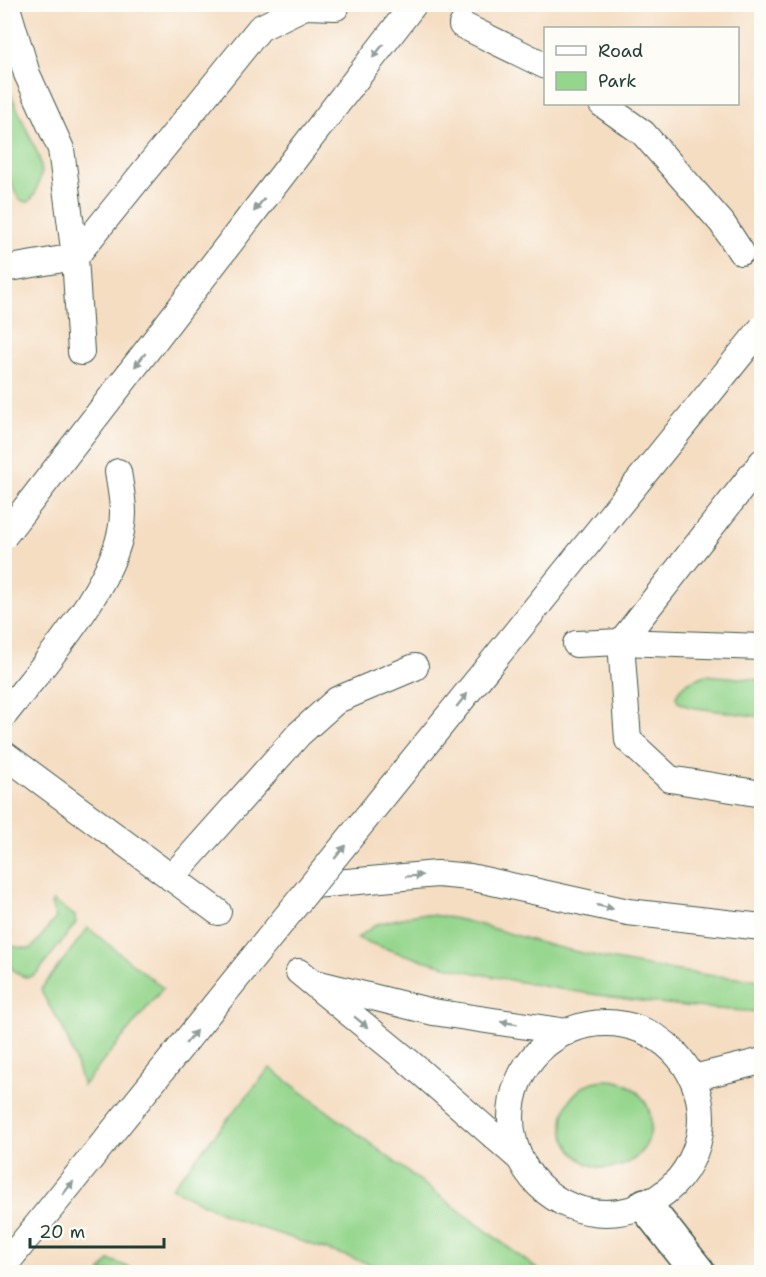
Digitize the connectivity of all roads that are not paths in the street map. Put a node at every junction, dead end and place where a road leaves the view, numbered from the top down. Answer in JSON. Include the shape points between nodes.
{"nodes":[{"id":1,"x":6,"y":4,"type":"edge"},
{"id":2,"x":414,"y":4,"type":"edge"},
{"id":3,"x":336,"y":7,"type":"dead end"},
{"id":4,"x":462,"y":25,"type":"dead end"},
{"id":5,"x":544,"y":65,"type":"edge"},
{"id":6,"x":603,"y":105,"type":"edge"},
{"id":7,"x":741,"y":252,"type":"dead end"},
{"id":8,"x":75,"y":257,"type":"junction"},
{"id":9,"x":4,"y":269,"type":"edge"},
{"id":10,"x":762,"y":327,"type":"edge"},
{"id":11,"x":81,"y":352,"type":"dead end"},
{"id":12,"x":762,"y":462,"type":"edge"},
{"id":13,"x":118,"y":472,"type":"dead end"},
{"id":14,"x":4,"y":536,"type":"edge"},
{"id":15,"x":621,"y":642,"type":"junction"},
{"id":16,"x":576,"y":644,"type":"dead end"},
{"id":17,"x":762,"y":647,"type":"edge"},
{"id":18,"x":415,"y":667,"type":"dead end"},
{"id":19,"x":4,"y":715,"type":"edge"},
{"id":20,"x":4,"y":754,"type":"edge"},
{"id":21,"x":762,"y":794,"type":"edge"},
{"id":22,"x":171,"y":878,"type":"junction"},
{"id":23,"x":314,"y":885,"type":"junction"},
{"id":24,"x":218,"y":912,"type":"dead end"},
{"id":25,"x":762,"y":927,"type":"edge"},
{"id":26,"x":567,"y":1032,"type":"junction"},
{"id":27,"x":762,"y":1061,"type":"edge"},
{"id":28,"x":693,"y":1078,"type":"junction"},
{"id":29,"x":519,"y":1158,"type":"junction"},
{"id":30,"x":645,"y":1205,"type":"junction"},
{"id":31,"x":4,"y":1266,"type":"edge"},
{"id":32,"x":698,"y":1272,"type":"edge"}],
"edges":[{"from":1,"to":8,"type":"lane","via":[[27,74],[61,149]]},
{"from":2,"to":14,"type":"lane","one_way":true,"bridge":true},
{"from":3,"to":8,"type":"lane","via":[[305,6],[260,28]]},
{"from":4,"to":5,"type":"lane"},
{"from":6,"to":7,"type":"lane","via":[[643,133],[722,223]]},
{"from":8,"to":9,"type":"lane"},
{"from":8,"to":11,"type":"lane"},
{"from":23,"to":10,"type":"lane","one_way":true,"bridge":true},
{"from":12,"to":15,"type":"lane"},
{"from":13,"to":19,"type":"lane","via":[[123,514],[118,546],[89,604]]},
{"from":15,"to":16,"type":"lane"},
{"from":15,"to":17,"type":"lane"},
{"from":15,"to":21,"type":"lane","via":[[628,740],[670,779]]},
{"from":18,"to":22,"type":"lane","via":[[337,700],[299,734]]},
{"from":20,"to":22,"type":"lane"},
{"from":22,"to":24,"type":"lane"},
{"from":23,"to":25,"type":"lane","one_way":true,"via":[[437,874],[459,876],[628,912]]},
{"from":31,"to":23,"type":"lane","one_way":true,"bridge":true},
{"from":26,"to":28,"type":"lane","via":[[591,1024],[615,1023],[640,1029],[662,1041]]},
{"from":26,"to":29,"type":"lane","via":[[546,1045],[529,1063],[517,1085],[512,1134]]},
{"from":26,"to":29,"type":"lane","one_way":true,"via":[[433,1012],[305,977],[408,1060]]},
{"from":27,"to":28,"type":"lane"},
{"from":28,"to":30,"type":"lane","via":[[700,1102],[695,1152],[683,1174],[666,1192]]},
{"from":29,"to":30,"type":"lane","via":[[532,1179],[572,1208],[597,1214]]},
{"from":30,"to":32,"type":"street"}]}
